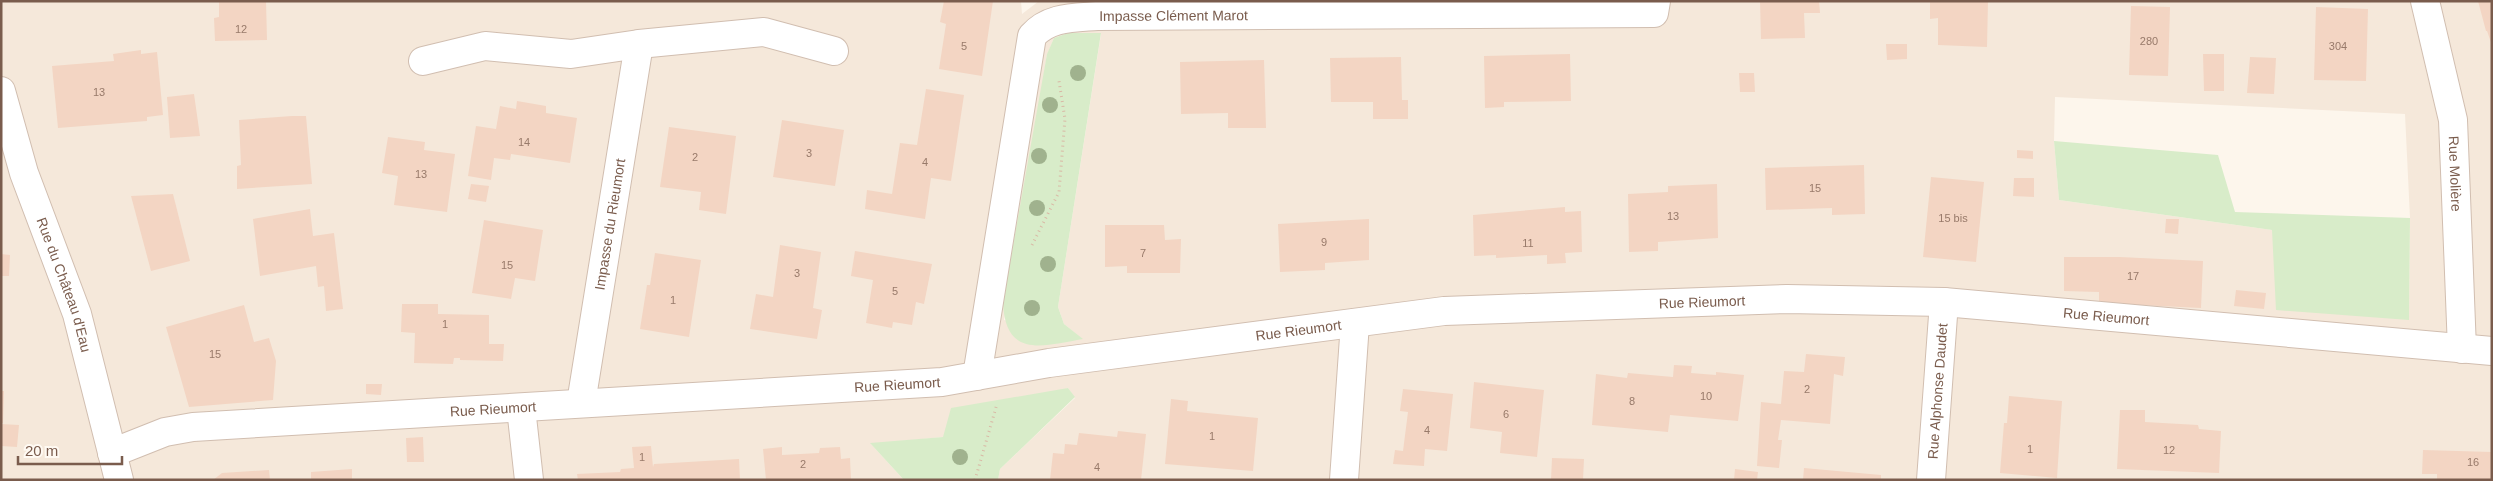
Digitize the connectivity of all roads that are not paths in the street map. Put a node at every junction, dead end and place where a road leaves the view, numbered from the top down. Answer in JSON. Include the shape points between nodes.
{"nodes":[{"id":1,"x":1656,"y":1,"type":"edge"},
{"id":2,"x":2425,"y":1,"type":"edge"},
{"id":3,"x":639,"y":44,"type":"junction"},
{"id":4,"x":834,"y":52,"type":"dead end"},
{"id":5,"x":423,"y":61,"type":"dead end"},
{"id":6,"x":1,"y":91,"type":"edge"},
{"id":7,"x":1944,"y":302,"type":"junction"},
{"id":8,"x":1355,"y":323,"type":"junction"},
{"id":9,"x":2462,"y":349,"type":"junction"},
{"id":10,"x":2492,"y":351,"type":"edge"},
{"id":11,"x":977,"y":376,"type":"junction"},
{"id":12,"x":581,"y":403,"type":"junction"},
{"id":13,"x":521,"y":408,"type":"junction"},
{"id":14,"x":112,"y":453,"type":"junction"},
{"id":15,"x":118,"y":480,"type":"edge"},
{"id":16,"x":529,"y":480,"type":"edge"},
{"id":17,"x":1344,"y":480,"type":"edge"},
{"id":18,"x":1931,"y":480,"type":"edge"}],
"edges":[{"from":1,"to":11,"type":"street","name":"Impasse Clément Marot","via":[[1654,13],[1097,16],[1057,19],[1041,26],[1032,36]]},
{"from":2,"to":9,"type":"street","name":"Rue Molière","via":[[2453,120]]},
{"from":3,"to":4,"type":"street","via":[[764,32]]},
{"from":3,"to":5,"type":"street","via":[[571,54],[485,46]]},
{"from":3,"to":12,"type":"street","name":"Impasse du Rieumort"},
{"from":6,"to":14,"type":"street","name":"Rue du Château d'Eau","via":[[24,174],[77,314]]},
{"from":7,"to":8,"type":"street","name":"Rue Rieumort","via":[[1796,299],[1444,311]]},
{"from":7,"to":9,"type":"street","name":"Rue Rieumort"},
{"from":7,"to":18,"type":"street","name":"Rue Alphonse Daudet"},
{"from":8,"to":11,"type":"street","name":"Rue Rieumort","via":[[1049,362]]},
{"from":8,"to":17,"type":"street"},
{"from":9,"to":10,"type":"street","name":"Rue Rieumort"},
{"from":11,"to":12,"type":"street","name":"Rue Rieumort","via":[[942,382]]},
{"from":12,"to":13,"type":"street","name":"Rue Rieumort"},
{"from":13,"to":14,"type":"street","name":"Rue Rieumort","via":[[193,426],[165,432]]},
{"from":13,"to":16,"type":"street"},
{"from":14,"to":15,"type":"street","name":"Rue du Château d'Eau"}]}
